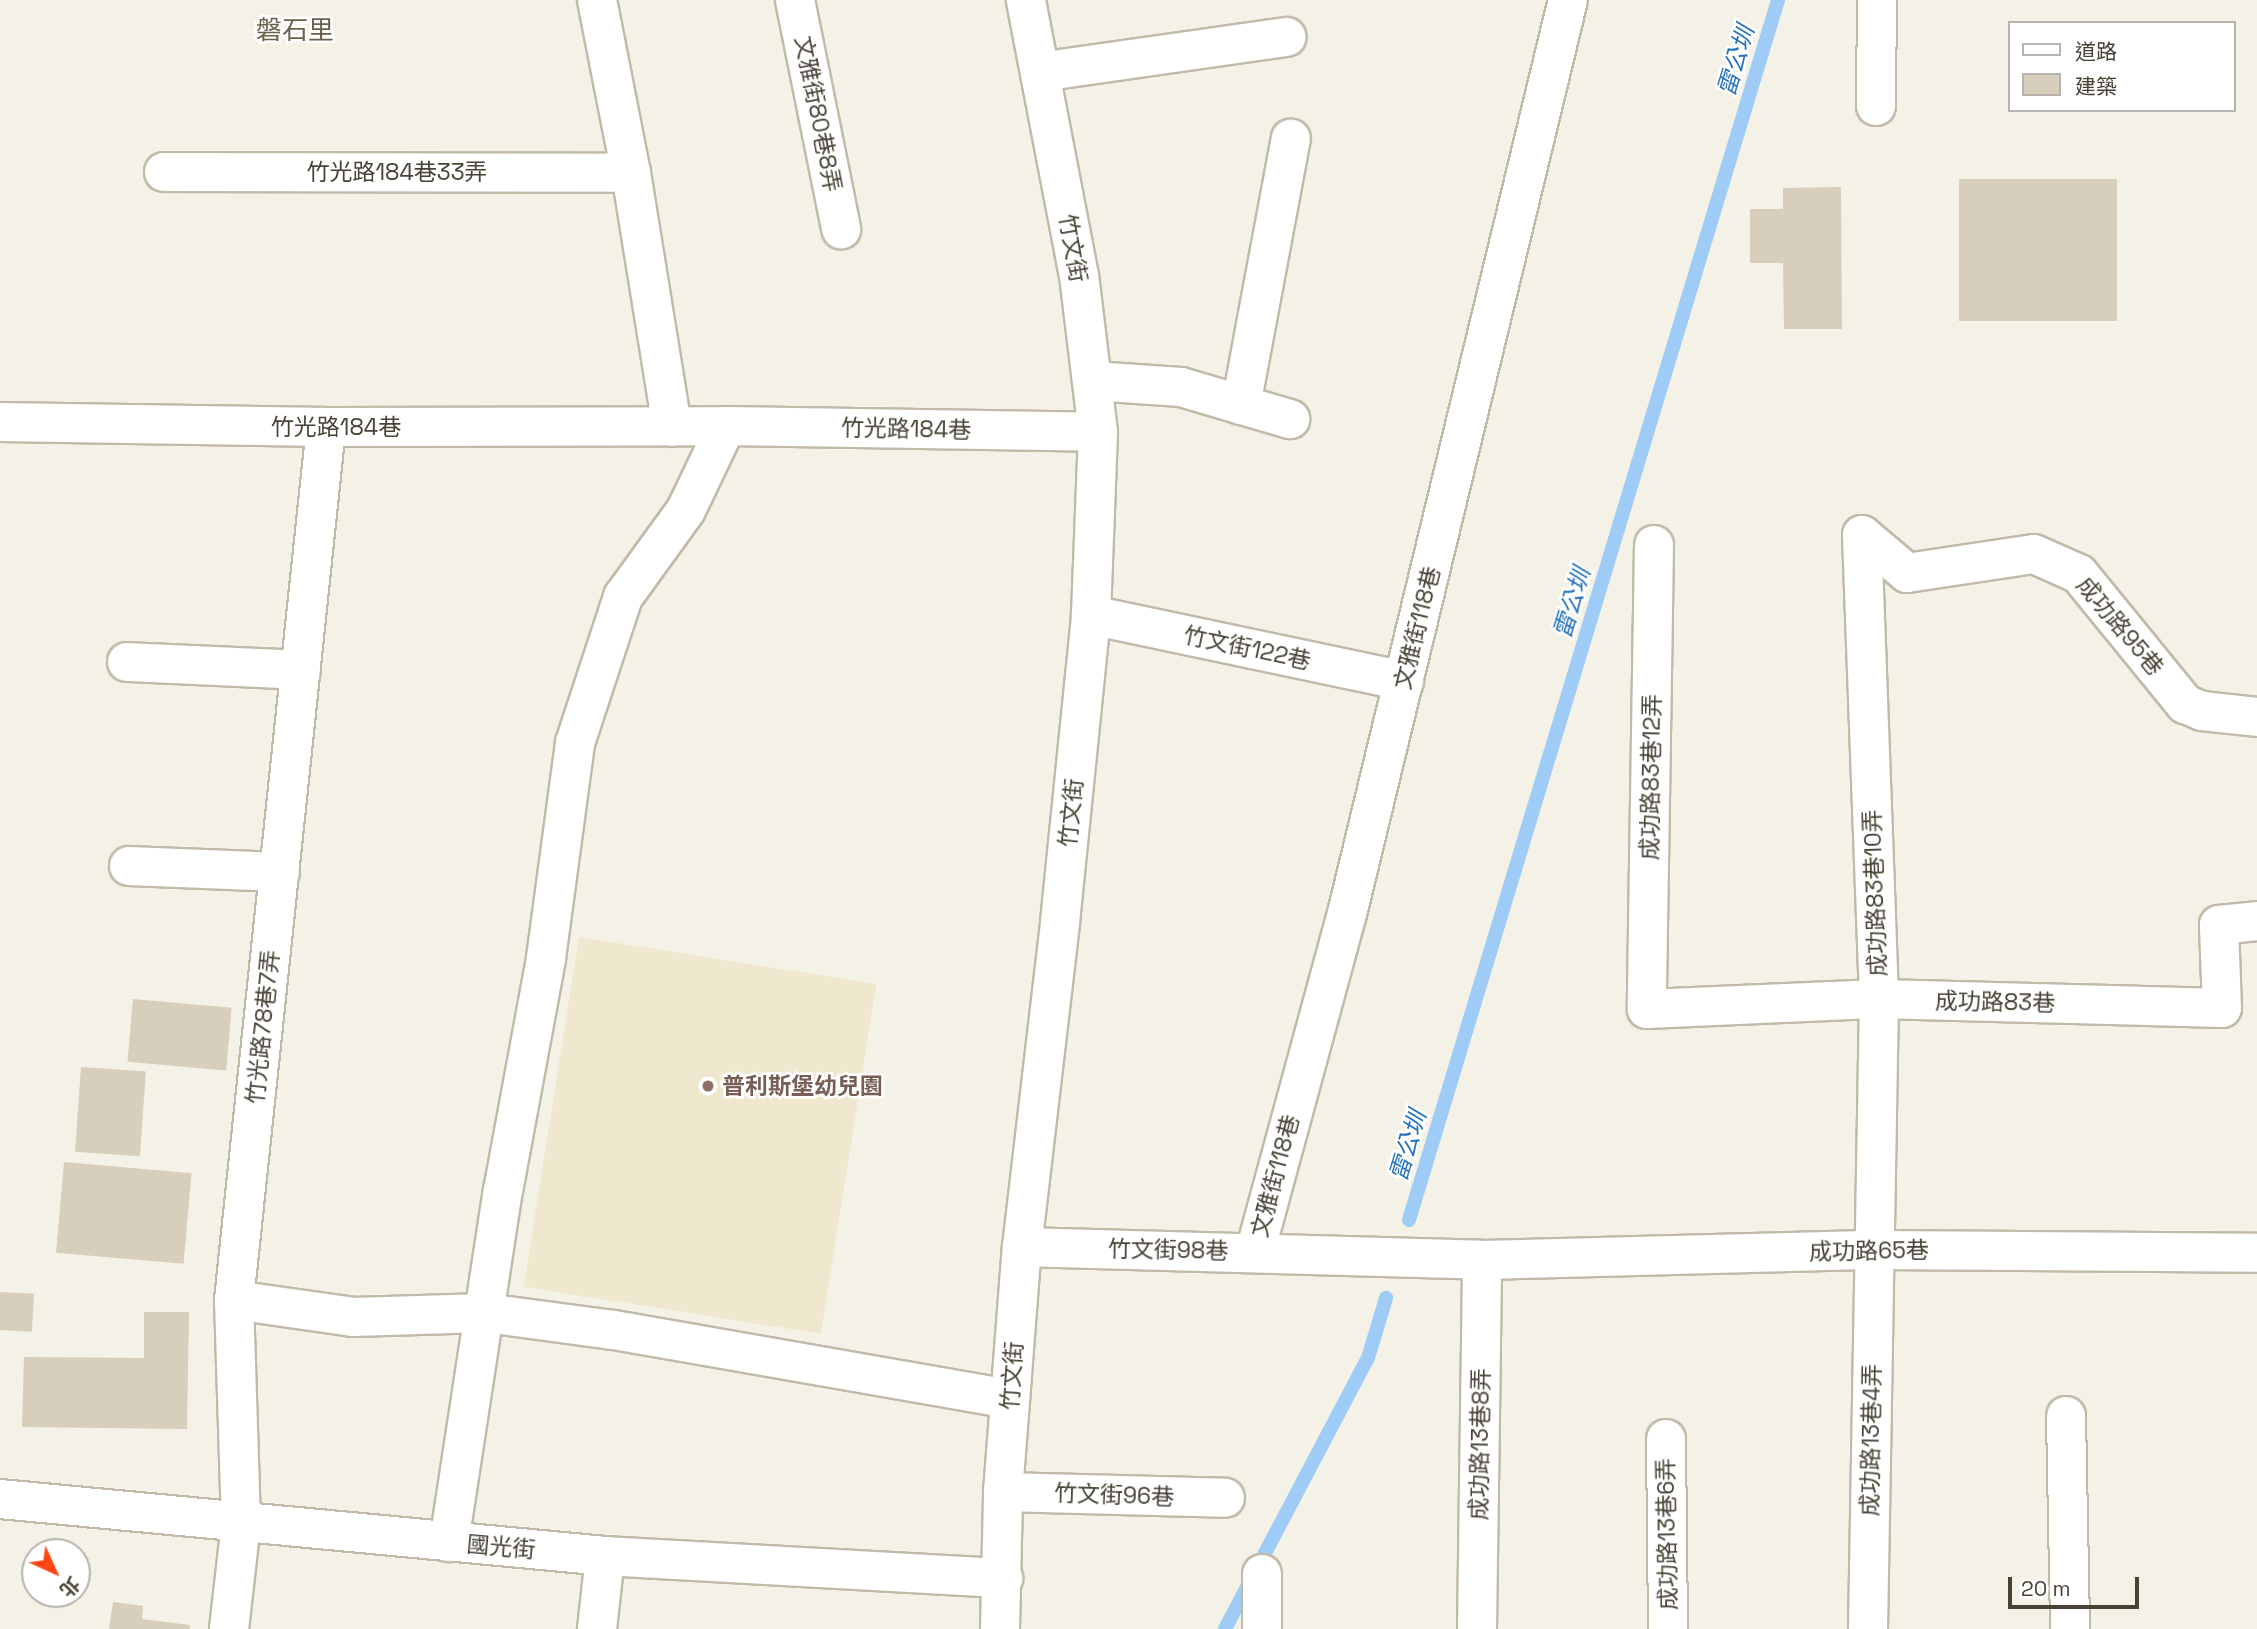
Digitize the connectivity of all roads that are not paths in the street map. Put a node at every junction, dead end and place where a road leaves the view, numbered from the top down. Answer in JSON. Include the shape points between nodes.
{"nodes":[{"id":1,"x":597,"y":0,"type":"edge"},
{"id":2,"x":795,"y":0,"type":"edge"},
{"id":3,"x":1026,"y":0,"type":"edge"},
{"id":4,"x":1568,"y":0,"type":"edge"},
{"id":5,"x":1877,"y":0,"type":"edge"},
{"id":6,"x":1287,"y":37,"type":"dead end"},
{"id":7,"x":1040,"y":72,"type":"junction"},
{"id":8,"x":1876,"y":106,"type":"dead end"},
{"id":9,"x":1291,"y":139,"type":"dead end"},
{"id":10,"x":164,"y":172,"type":"dead end"},
{"id":11,"x":631,"y":173,"type":"junction"},
{"id":12,"x":841,"y":229,"type":"dead end"},
{"id":13,"x":1093,"y":381,"type":"junction"},
{"id":14,"x":1241,"y":405,"type":"junction"},
{"id":15,"x":1290,"y":419,"type":"dead end"},
{"id":16,"x":0,"y":422,"type":"edge"},
{"id":17,"x":726,"y":426,"type":"junction"},
{"id":18,"x":326,"y":427,"type":"junction"},
{"id":19,"x":673,"y":427,"type":"junction"},
{"id":20,"x":1098,"y":432,"type":"junction"},
{"id":21,"x":1862,"y":535,"type":"joint"},
{"id":22,"x":1654,"y":545,"type":"dead end"},
{"id":23,"x":1091,"y":615,"type":"junction"},
{"id":24,"x":127,"y":662,"type":"dead end"},
{"id":25,"x":301,"y":670,"type":"junction"},
{"id":26,"x":1404,"y":681,"type":"junction"},
{"id":27,"x":2257,"y":717,"type":"edge"},
{"id":28,"x":129,"y":866,"type":"dead end"},
{"id":29,"x":279,"y":872,"type":"junction"},
{"id":30,"x":2257,"y":921,"type":"edge"},
{"id":31,"x":1879,"y":999,"type":"junction"},
{"id":32,"x":1647,"y":1009,"type":"joint"},
{"id":33,"x":1022,"y":1247,"type":"junction"},
{"id":34,"x":1875,"y":1250,"type":"junction"},
{"id":35,"x":1255,"y":1252,"type":"junction"},
{"id":36,"x":2257,"y":1253,"type":"edge"},
{"id":37,"x":1482,"y":1259,"type":"junction"},
{"id":38,"x":234,"y":1300,"type":"junction"},
{"id":39,"x":486,"y":1313,"type":"junction"},
{"id":40,"x":1010,"y":1399,"type":"junction"},
{"id":41,"x":2066,"y":1416,"type":"dead end"},
{"id":42,"x":1666,"y":1439,"type":"dead end"},
{"id":43,"x":1003,"y":1492,"type":"junction"},
{"id":44,"x":1225,"y":1498,"type":"dead end"},
{"id":45,"x":0,"y":1499,"type":"edge"},
{"id":46,"x":241,"y":1523,"type":"junction"},
{"id":47,"x":449,"y":1542,"type":"junction"},
{"id":48,"x":605,"y":1556,"type":"junction"},
{"id":49,"x":1262,"y":1574,"type":"dead end"},
{"id":50,"x":1003,"y":1578,"type":"junction"},
{"id":51,"x":229,"y":1629,"type":"edge"},
{"id":52,"x":597,"y":1629,"type":"edge"},
{"id":53,"x":1000,"y":1629,"type":"edge"},
{"id":54,"x":1262,"y":1629,"type":"edge"},
{"id":55,"x":1477,"y":1629,"type":"edge"},
{"id":56,"x":1668,"y":1629,"type":"edge"},
{"id":57,"x":1868,"y":1629,"type":"edge"},
{"id":58,"x":2070,"y":1629,"type":"edge"}],
"edges":[{"from":1,"to":11,"type":"street"},
{"from":2,"to":12,"type":"street","name":"文雅街80巷8弄"},
{"from":3,"to":7,"type":"street","name":"竹文街"},
{"from":4,"to":26,"type":"street","name":"文雅街118巷"},
{"from":5,"to":8,"type":"street"},
{"from":6,"to":7,"type":"street"},
{"from":7,"to":13,"type":"street","name":"竹文街","via":[[1079,276]]},
{"from":9,"to":14,"type":"street"},
{"from":10,"to":11,"type":"street","name":"竹光路184巷33弄"},
{"from":11,"to":19,"type":"street"},
{"from":13,"to":14,"type":"street","via":[[1181,387]]},
{"from":13,"to":20,"type":"street","name":"竹文街"},
{"from":14,"to":15,"type":"street"},
{"from":16,"to":18,"type":"street","name":"竹光路184巷"},
{"from":17,"to":19,"type":"street","name":"竹光路184巷"},
{"from":17,"to":20,"type":"street","name":"竹光路184巷"},
{"from":17,"to":39,"type":"street","via":[[686,510],[624,597],[575,743],[546,958],[503,1191]]},
{"from":18,"to":19,"type":"street","name":"竹光路184巷"},
{"from":18,"to":25,"type":"street","name":"竹光路78巷7弄"},
{"from":20,"to":23,"type":"street","name":"竹文街"},
{"from":21,"to":27,"type":"street","name":"成功路95巷","via":[[1907,573],[2034,554],[2079,574],[2185,704],[2202,711]]},
{"from":21,"to":31,"type":"street","name":"成功路83巷10弄"},
{"from":22,"to":32,"type":"street","name":"成功路83巷12弄"},
{"from":23,"to":26,"type":"street","name":"竹文街122巷"},
{"from":23,"to":33,"type":"street","name":"竹文街"},
{"from":24,"to":25,"type":"street"},
{"from":25,"to":29,"type":"street","name":"竹光路78巷7弄"},
{"from":26,"to":35,"type":"street","name":"文雅街118巷","via":[[1347,914]]},
{"from":28,"to":29,"type":"street"},
{"from":29,"to":38,"type":"street","name":"竹光路78巷7弄"},
{"from":30,"to":31,"type":"street","name":"成功路83巷","via":[[2219,925],[2222,1008]]},
{"from":31,"to":32,"type":"street","name":"成功路83巷"},
{"from":31,"to":34,"type":"street","name":"成功路83巷10弄"},
{"from":33,"to":35,"type":"street","name":"竹文街98巷"},
{"from":33,"to":40,"type":"street","name":"竹文街"},
{"from":34,"to":36,"type":"street","name":"成功路65巷"},
{"from":34,"to":37,"type":"street","name":"成功路65巷"},
{"from":34,"to":57,"type":"street","name":"成功路13巷4弄"},
{"from":35,"to":37,"type":"street","name":"竹文街98巷","via":[[1336,1258]]},
{"from":37,"to":55,"type":"street","name":"成功路13巷8弄"},
{"from":38,"to":39,"type":"street","via":[[353,1317]]},
{"from":38,"to":46,"type":"street","name":"竹光路78巷7弄"},
{"from":39,"to":40,"type":"street","via":[[614,1330]]},
{"from":39,"to":47,"type":"street"},
{"from":40,"to":43,"type":"street","name":"竹文街"},
{"from":41,"to":58,"type":"street"},
{"from":42,"to":56,"type":"street","name":"成功路13巷6弄"},
{"from":43,"to":44,"type":"street","name":"竹文街96巷"},
{"from":43,"to":50,"type":"street","name":"竹文街"},
{"from":45,"to":46,"type":"street","name":"國光街"},
{"from":46,"to":47,"type":"street","name":"國光街"},
{"from":46,"to":51,"type":"street","name":"竹光路78巷7弄"},
{"from":47,"to":48,"type":"street","name":"國光街"},
{"from":48,"to":50,"type":"street","name":"國光街"},
{"from":48,"to":52,"type":"street"},
{"from":49,"to":54,"type":"street"},
{"from":50,"to":53,"type":"street","name":"竹文街"}]}
